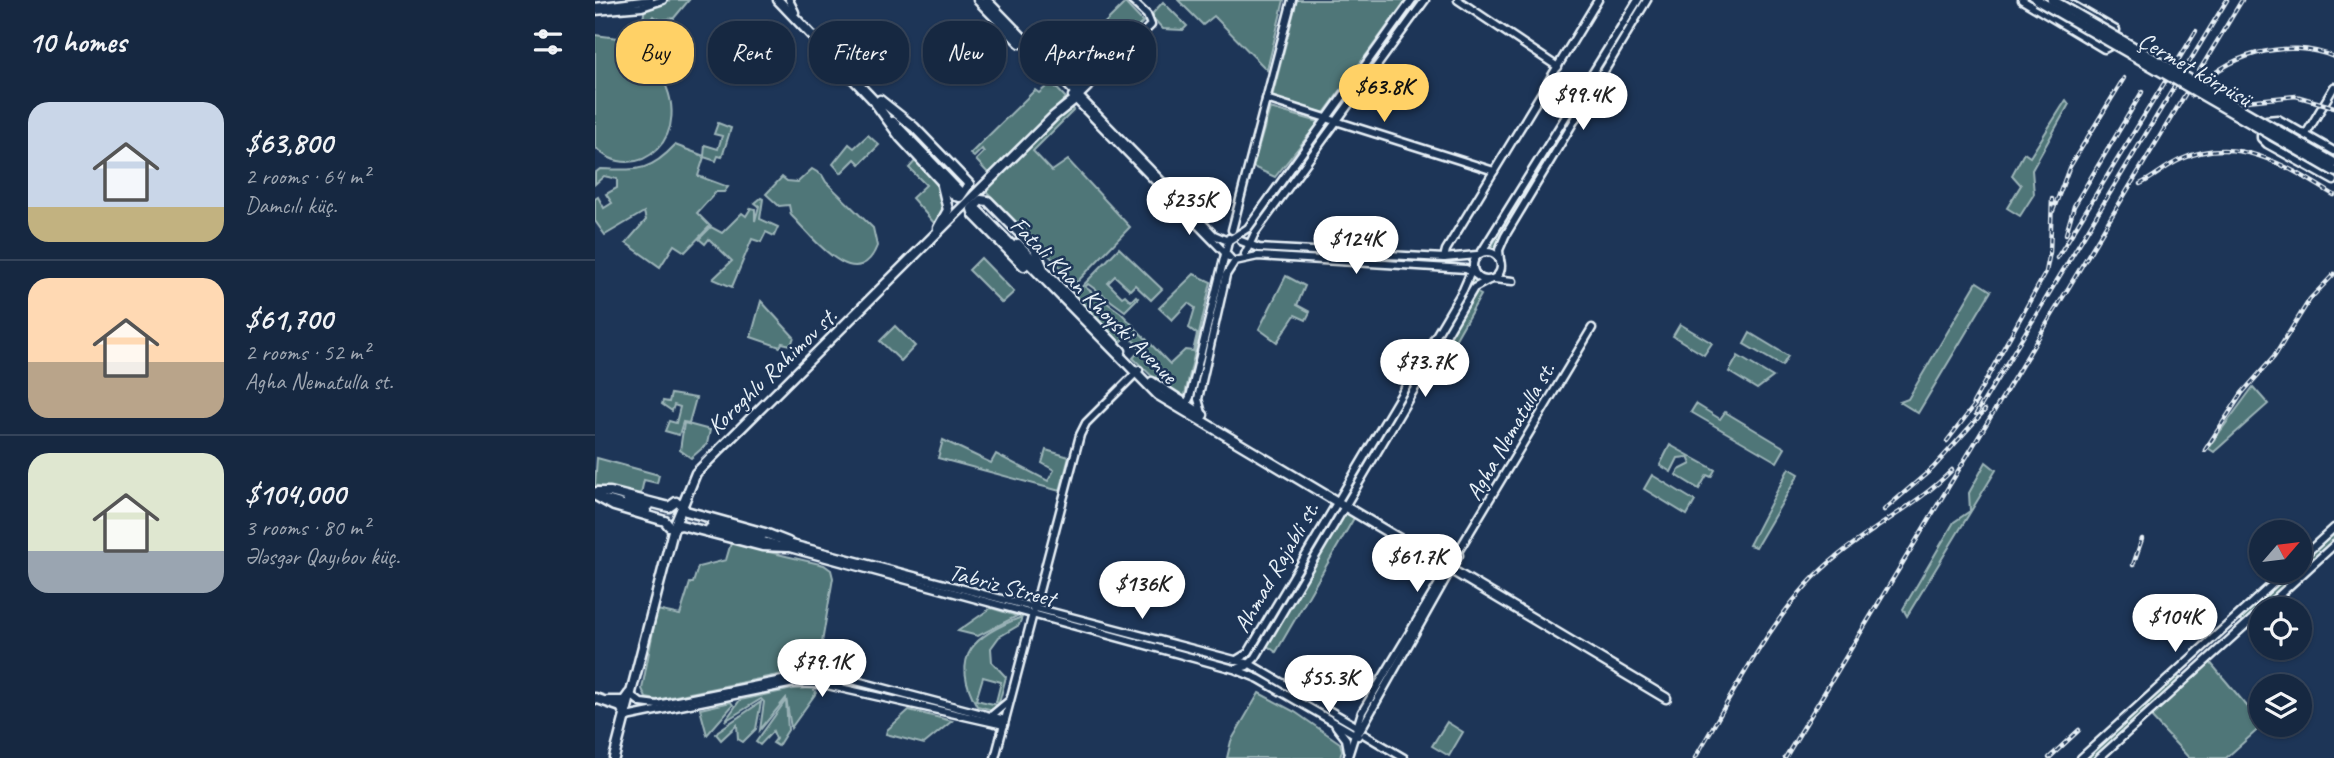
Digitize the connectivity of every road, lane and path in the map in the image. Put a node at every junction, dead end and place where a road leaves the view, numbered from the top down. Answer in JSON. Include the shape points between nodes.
{"nodes":[{"id":1,"x":650,"y":0,"type":"edge"},
{"id":2,"x":663,"y":0,"type":"edge"},
{"id":3,"x":778,"y":0,"type":"edge"},
{"id":4,"x":787,"y":0,"type":"edge"},
{"id":5,"x":978,"y":0,"type":"edge"},
{"id":6,"x":986,"y":0,"type":"edge"},
{"id":7,"x":1126,"y":0,"type":"edge"},
{"id":8,"x":1131,"y":0,"type":"edge"},
{"id":9,"x":1292,"y":0,"type":"edge"},
{"id":10,"x":1412,"y":0,"type":"edge"},
{"id":11,"x":1426,"y":0,"type":"edge"},
{"id":12,"x":1458,"y":0,"type":"edge"},
{"id":13,"x":1598,"y":0,"type":"edge"},
{"id":14,"x":1638,"y":0,"type":"edge"},
{"id":15,"x":1647,"y":0,"type":"edge"},
{"id":16,"x":2022,"y":0,"type":"edge"},
{"id":17,"x":2038,"y":0,"type":"edge"},
{"id":18,"x":2052,"y":0,"type":"edge"},
{"id":19,"x":2064,"y":0,"type":"edge"},
{"id":20,"x":595,"y":9,"type":"edge"},
{"id":21,"x":1148,"y":21,"type":"edge"},
{"id":22,"x":1148,"y":21,"type":"edge"},
{"id":23,"x":1020,"y":43,"type":"edge"},
{"id":24,"x":1558,"y":66,"type":"junction"},
{"id":25,"x":1062,"y":84,"type":"edge"},
{"id":26,"x":1087,"y":84,"type":"edge"},
{"id":27,"x":2334,"y":87,"type":"edge"},
{"id":28,"x":1075,"y":96,"type":"junction"},
{"id":29,"x":1266,"y":100,"type":"junction"},
{"id":30,"x":878,"y":102,"type":"junction"},
{"id":31,"x":1326,"y":120,"type":"junction"},
{"id":32,"x":1336,"y":124,"type":"junction"},
{"id":33,"x":2290,"y":125,"type":"junction"},
{"id":34,"x":2310,"y":125,"type":"junction"},
{"id":35,"x":2306,"y":134,"type":"junction"},
{"id":36,"x":2267,"y":144,"type":"junction"},
{"id":37,"x":2334,"y":151,"type":"edge"},
{"id":38,"x":2334,"y":163,"type":"edge"},
{"id":39,"x":1494,"y":171,"type":"junction"},
{"id":40,"x":2334,"y":171,"type":"edge"},
{"id":41,"x":935,"y":174,"type":"junction"},
{"id":42,"x":2334,"y":181,"type":"edge"},
{"id":43,"x":988,"y":182,"type":"junction"},
{"id":44,"x":980,"y":208,"type":"junction"},
{"id":45,"x":952,"y":221,"type":"junction"},
{"id":46,"x":938,"y":228,"type":"junction"},
{"id":47,"x":1232,"y":245,"type":"junction"},
{"id":48,"x":1249,"y":245,"type":"junction"},
{"id":49,"x":1479,"y":254,"type":"junction"},
{"id":50,"x":1242,"y":256,"type":"junction"},
{"id":51,"x":1444,"y":258,"type":"junction"},
{"id":52,"x":1500,"y":264,"type":"junction"},
{"id":53,"x":1452,"y":268,"type":"junction"},
{"id":54,"x":1473,"y":271,"type":"junction"},
{"id":55,"x":1491,"y":279,"type":"junction"},
{"id":56,"x":1463,"y":290,"type":"junction"},
{"id":57,"x":1593,"y":328,"type":"dead end"},
{"id":58,"x":1137,"y":372,"type":"junction"},
{"id":59,"x":1194,"y":398,"type":"junction"},
{"id":60,"x":1181,"y":402,"type":"junction"},
{"id":61,"x":1204,"y":415,"type":"junction"},
{"id":62,"x":596,"y":494,"type":"edge"},
{"id":63,"x":1337,"y":496,"type":"junction"},
{"id":64,"x":678,"y":503,"type":"junction"},
{"id":65,"x":1348,"y":506,"type":"junction"},
{"id":66,"x":648,"y":509,"type":"tunnel mouth"},
{"id":67,"x":710,"y":526,"type":"tunnel mouth"},
{"id":68,"x":672,"y":527,"type":"junction"},
{"id":69,"x":2334,"y":528,"type":"edge"},
{"id":70,"x":787,"y":545,"type":"junction"},
{"id":71,"x":2334,"y":545,"type":"edge"},
{"id":72,"x":2312,"y":548,"type":"edge"},
{"id":73,"x":1450,"y":569,"type":"junction"},
{"id":74,"x":2274,"y":583,"type":"edge"},
{"id":75,"x":2276,"y":597,"type":"edge"},
{"id":76,"x":1034,"y":610,"type":"junction"},
{"id":77,"x":2234,"y":620,"type":"junction"},
{"id":78,"x":2249,"y":622,"type":"edge"},
{"id":79,"x":2242,"y":629,"type":"junction"},
{"id":80,"x":1248,"y":653,"type":"junction"},
{"id":81,"x":1257,"y":657,"type":"junction"},
{"id":82,"x":1236,"y":660,"type":"junction"},
{"id":83,"x":1250,"y":664,"type":"junction"},
{"id":84,"x":1260,"y":668,"type":"junction"},
{"id":85,"x":1234,"y":669,"type":"junction"},
{"id":86,"x":818,"y":670,"type":"junction"},
{"id":87,"x":831,"y":670,"type":"junction"},
{"id":88,"x":2178,"y":670,"type":"junction"},
{"id":89,"x":1271,"y":674,"type":"junction"},
{"id":90,"x":1259,"y":679,"type":"junction"},
{"id":91,"x":2186,"y":679,"type":"junction"},
{"id":92,"x":823,"y":684,"type":"junction"},
{"id":93,"x":858,"y":686,"type":"junction"},
{"id":94,"x":632,"y":696,"type":"junction"},
{"id":95,"x":1667,"y":696,"type":"dead end"},
{"id":96,"x":595,"y":698,"type":"edge"},
{"id":97,"x":1010,"y":700,"type":"junction"},
{"id":98,"x":608,"y":701,"type":"junction"},
{"id":99,"x":1315,"y":702,"type":"junction"},
{"id":100,"x":950,"y":709,"type":"junction"},
{"id":101,"x":1310,"y":710,"type":"junction"},
{"id":102,"x":991,"y":716,"type":"junction"},
{"id":103,"x":626,"y":717,"type":"junction"},
{"id":104,"x":983,"y":721,"type":"junction"},
{"id":105,"x":1004,"y":722,"type":"junction"},
{"id":106,"x":1333,"y":723,"type":"junction"},
{"id":107,"x":1359,"y":732,"type":"junction"},
{"id":108,"x":1000,"y":738,"type":"junction"},
{"id":109,"x":1348,"y":757,"type":"edge"},
{"id":110,"x":614,"y":758,"type":"edge"},
{"id":111,"x":995,"y":758,"type":"edge"},
{"id":112,"x":1405,"y":758,"type":"edge"},
{"id":113,"x":2081,"y":758,"type":"edge"},
{"id":114,"x":2099,"y":758,"type":"edge"}],
"edges":[{"from":1,"to":20,"type":"main road"},
{"from":2,"to":20,"type":"main road","via":[[642,7]]},
{"from":3,"to":30,"type":"main road"},
{"from":4,"to":30,"type":"main road"},
{"from":5,"to":23,"type":"main road"},
{"from":6,"to":28,"type":"main road"},
{"from":7,"to":21,"type":"main road"},
{"from":8,"to":22,"type":"main road"},
{"from":9,"to":29,"type":"main road"},
{"from":10,"to":31,"type":"main road"},
{"from":11,"to":32,"type":"main road"},
{"from":12,"to":24,"type":"main road"},
{"from":13,"to":24,"type":"main road"},
{"from":14,"to":49,"type":"main road"},
{"from":15,"to":52,"type":"main road","via":[[1504,236]]},
{"from":16,"to":19,"type":"main road","via":[[2104,49],[2112,45],[2116,30]]},
{"from":17,"to":40,"type":"main road","name":"Çermet körpüsü","bridge":true},
{"from":18,"to":38,"type":"main road","name":"Çermet körpüsü","bridge":true},
{"from":24,"to":39,"type":"main road"},
{"from":25,"to":28,"type":"main road"},
{"from":26,"to":28,"type":"main road"},
{"from":27,"to":34,"type":"main road"},
{"from":28,"to":43,"type":"main road","name":"Koroghlu Rahimov st."},
{"from":28,"to":47,"type":"main road"},
{"from":28,"to":47,"type":"main road","via":[[1214,235]]},
{"from":29,"to":31,"type":"main road"},
{"from":29,"to":47,"type":"main road"},
{"from":30,"to":41,"type":"main road","via":[[900,137]]},
{"from":30,"to":41,"type":"main road","via":[[920,132],[970,188],[958,197]]},
{"from":30,"to":46,"type":"main road","name":"Koroghlu Rahimov st.","via":[[966,191]]},
{"from":31,"to":32,"type":"main road"},
{"from":31,"to":47,"type":"main road"},
{"from":32,"to":39,"type":"main road"},
{"from":32,"to":48,"type":"main road"},
{"from":33,"to":34,"type":"main road"},
{"from":33,"to":35,"type":"main road"},
{"from":33,"to":36,"type":"main road","via":[[2266,120],[2260,134]]},
{"from":34,"to":35,"type":"main road"},
{"from":35,"to":36,"type":"main road","via":[[2276,124],[2268,130]]},
{"from":35,"to":37,"type":"main road"},
{"from":36,"to":42,"type":"main road"},
{"from":39,"to":51,"type":"main road"},
{"from":41,"to":46,"type":"main road","via":[[948,203]]},
{"from":43,"to":44,"type":"main road"},
{"from":43,"to":45,"type":"main road","name":"Koroghlu Rahimov st."},
{"from":44,"to":45,"type":"main road"},
{"from":44,"to":58,"type":"main road","name":"Fatali Khan Khoyski Avenue","via":[[1027,269],[1049,284]]},
{"from":44,"to":58,"type":"main road","name":"Fatali Khan Khoyski Avenue","via":[[1035,249],[1044,271]]},
{"from":45,"to":64,"type":"main road","name":"Koroghlu Rahimov st.","via":[[699,469]]},
{"from":46,"to":64,"type":"main road","name":"Koroghlu Rahimov st.","via":[[695,466]]},
{"from":47,"to":48,"type":"main road"},
{"from":47,"to":50,"type":"main road"},
{"from":47,"to":50,"type":"main road","via":[[1246,246]]},
{"from":47,"to":59,"type":"main road"},
{"from":48,"to":50,"type":"main road"},
{"from":48,"to":51,"type":"main road"},
{"from":49,"to":51,"type":"main road"},
{"from":49,"to":52,"type":"main road","via":[[1492,253]]},
{"from":49,"to":54,"type":"main road","name":"Ahmad Rajabli st."},
{"from":50,"to":53,"type":"main road"},
{"from":50,"to":59,"type":"main road","via":[[1226,275]]},
{"from":52,"to":55,"type":"main road"},
{"from":52,"to":55,"type":"main road","via":[[1513,281]]},
{"from":53,"to":54,"type":"main road"},
{"from":53,"to":56,"type":"main road","via":[[1463,279]]},
{"from":54,"to":55,"type":"main road"},
{"from":54,"to":56,"type":"main road","name":"Ahmad Rajabli st."},
{"from":55,"to":65,"type":"main road","name":"Ahmad Rajabli st.","via":[[1474,288]]},
{"from":56,"to":63,"type":"main road","name":"Ahmad Rajabli st."},
{"from":57,"to":73,"type":"main road","name":"Agha Nematulla st."},
{"from":58,"to":60,"type":"main road","name":"Fatali Khan Khoyski Avenue"},
{"from":58,"to":63,"type":"main road","name":"Fatali Khan Khoyski Avenue","via":[[1164,399]]},
{"from":58,"to":76,"type":"main road","via":[[1081,431]]},
{"from":59,"to":60,"type":"main road"},
{"from":59,"to":61,"type":"main road"},
{"from":60,"to":61,"type":"main road","name":"Fatali Khan Khoyski Avenue"},
{"from":61,"to":63,"type":"main road"},
{"from":62,"to":64,"type":"main road","via":[[610,492],[669,507]]},
{"from":62,"to":66,"type":"main road"},
{"from":62,"to":68,"type":"main road","via":[[614,506]]},
{"from":63,"to":65,"type":"main road"},
{"from":63,"to":80,"type":"main road","name":"Ahmad Rajabli st."},
{"from":64,"to":68,"type":"main road","name":"Koroghlu Rahimov st."},
{"from":64,"to":70,"type":"main road","via":[[686,511],[765,533]]},
{"from":65,"to":73,"type":"main road"},
{"from":65,"to":81,"type":"main road","name":"Ahmad Rajabli st."},
{"from":67,"to":70,"type":"main road","name":"Tabriz Street"},
{"from":68,"to":70,"type":"main road","via":[[681,525],[762,546]]},
{"from":68,"to":94,"type":"main road","name":"Koroghlu Rahimov st."},
{"from":68,"to":98,"type":"main road","name":"Koroghlu Rahimov st.","via":[[628,697],[621,702]]},
{"from":69,"to":72,"type":"main road"},
{"from":70,"to":76,"type":"main road","name":"Tabriz Street"},
{"from":71,"to":75,"type":"main road"},
{"from":73,"to":95,"type":"main road"},
{"from":73,"to":107,"type":"main road"},
{"from":73,"to":107,"type":"main road"},
{"from":74,"to":77,"type":"main road"},
{"from":76,"to":82,"type":"main road","name":"Tabriz Street"},
{"from":76,"to":85,"type":"main road","name":"Tabriz Street"},
{"from":76,"to":97,"type":"main road"},
{"from":77,"to":79,"type":"main road"},
{"from":77,"to":88,"type":"main road"},
{"from":78,"to":79,"type":"main road"},
{"from":79,"to":91,"type":"main road"},
{"from":80,"to":82,"type":"main road"},
{"from":80,"to":83,"type":"main road"},
{"from":81,"to":83,"type":"main road","name":"Ahmad Rajabli st."},
{"from":81,"to":84,"type":"main road"},
{"from":82,"to":83,"type":"main road","name":"Tabriz Street"},
{"from":83,"to":84,"type":"main road","name":"Tabriz Street"},
{"from":83,"to":85,"type":"main road"},
{"from":83,"to":90,"type":"main road"},
{"from":84,"to":89,"type":"main road","name":"Tabriz Street"},
{"from":85,"to":90,"type":"main road","name":"Tabriz Street"},
{"from":86,"to":87,"type":"main road"},
{"from":86,"to":92,"type":"main road","via":[[815,677]]},
{"from":86,"to":94,"type":"main road","via":[[657,705],[641,703]]},
{"from":87,"to":92,"type":"main road","via":[[833,679]]},
{"from":87,"to":93,"type":"main road"},
{"from":88,"to":91,"type":"main road"},
{"from":88,"to":113,"type":"main road"},
{"from":89,"to":90,"type":"main road"},
{"from":89,"to":99,"type":"main road","name":"Tabriz Street"},
{"from":90,"to":101,"type":"main road","name":"Tabriz Street"},
{"from":91,"to":114,"type":"main road"},
{"from":92,"to":93,"type":"main road"},
{"from":92,"to":103,"type":"main road","via":[[794,683]]},
{"from":93,"to":100,"type":"main road"},
{"from":94,"to":103,"type":"main road","name":"Koroghlu Rahimov st."},
{"from":96,"to":98,"type":"main road"},
{"from":97,"to":102,"type":"main road"},
{"from":97,"to":105,"type":"main road"},
{"from":98,"to":103,"type":"main road","via":[[621,707]]},
{"from":99,"to":101,"type":"main road","via":[[1317,710]]},
{"from":99,"to":107,"type":"main road","name":"Tabriz Street"},
{"from":100,"to":102,"type":"main road"},
{"from":100,"to":104,"type":"main road"},
{"from":101,"to":106,"type":"main road","name":"Tabriz Street"},
{"from":102,"to":105,"type":"main road"},
{"from":103,"to":110,"type":"main road","name":"Koroghlu Rahimov st."},
{"from":104,"to":105,"type":"main road"},
{"from":104,"to":108,"type":"main road","via":[[995,726]]},
{"from":105,"to":108,"type":"main road"},
{"from":106,"to":107,"type":"main road","name":"Tabriz Street"},
{"from":106,"to":109,"type":"main road","via":[[1346,738]]},
{"from":107,"to":109,"type":"main road"},
{"from":107,"to":112,"type":"main road","name":"Tabriz Street"},
{"from":108,"to":111,"type":"main road"}]}
